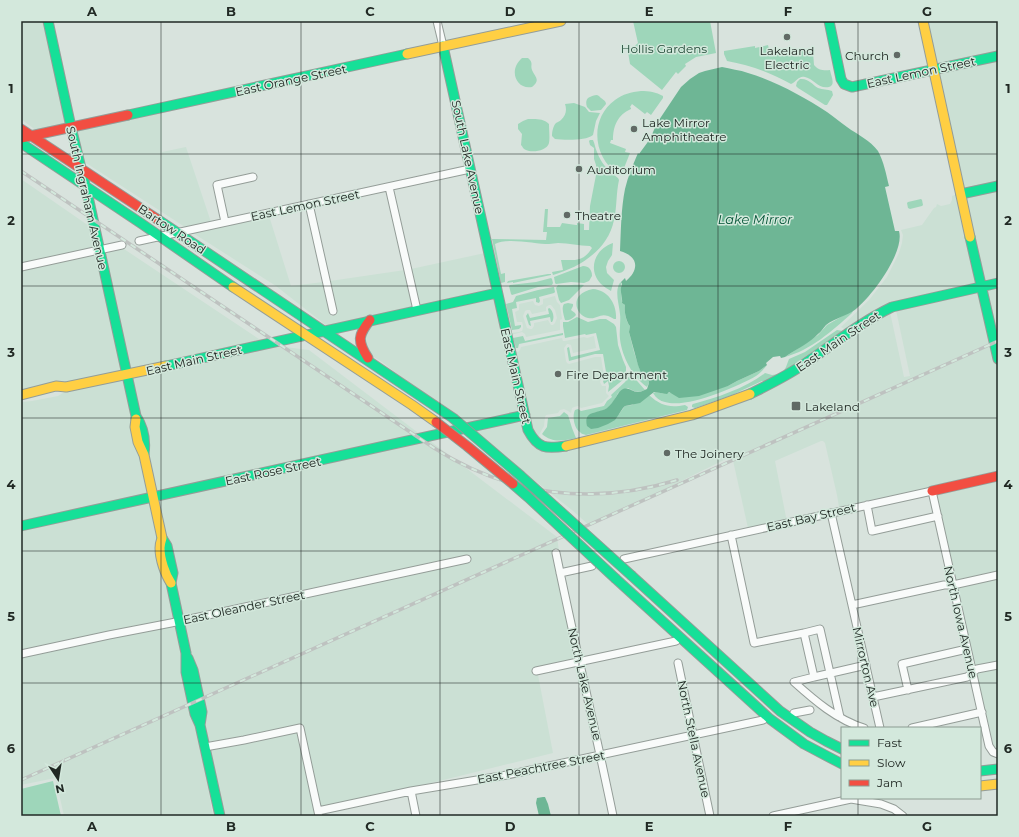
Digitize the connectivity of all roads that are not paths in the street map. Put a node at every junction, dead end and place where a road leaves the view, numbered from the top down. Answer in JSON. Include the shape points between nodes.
{"nodes":[{"id":1,"x":48,"y":21,"type":"edge"},
{"id":2,"x":437,"y":21,"type":"edge"},
{"id":3,"x":561,"y":21,"type":"edge"},
{"id":4,"x":829,"y":21,"type":"edge"},
{"id":5,"x":924,"y":21,"type":"edge"},
{"id":6,"x":443,"y":46,"type":"junction"},
{"id":7,"x":998,"y":56,"type":"edge"},
{"id":8,"x":934,"y":69,"type":"junction"},
{"id":9,"x":71,"y":127,"type":"junction"},
{"id":10,"x":21,"y":129,"type":"edge"},
{"id":11,"x":31,"y":136,"type":"junction"},
{"id":12,"x":21,"y":138,"type":"edge"},
{"id":13,"x":21,"y":144,"type":"edge"},
{"id":14,"x":81,"y":168,"type":"junction"},
{"id":15,"x":470,"y":169,"type":"junction"},
{"id":16,"x":252,"y":177,"type":"dead end"},
{"id":17,"x":86,"y":186,"type":"junction"},
{"id":18,"x":998,"y":186,"type":"edge"},
{"id":19,"x":389,"y":188,"type":"junction"},
{"id":20,"x":961,"y":194,"type":"junction"},
{"id":21,"x":309,"y":204,"type":"junction"},
{"id":22,"x":225,"y":222,"type":"junction"},
{"id":23,"x":178,"y":233,"type":"junction"},
{"id":24,"x":160,"y":237,"type":"junction"},
{"id":25,"x":139,"y":241,"type":"dead end"},
{"id":26,"x":122,"y":245,"type":"dead end"},
{"id":27,"x":100,"y":250,"type":"junction"},
{"id":28,"x":21,"y":267,"type":"edge"},
{"id":29,"x":998,"y":283,"type":"edge"},
{"id":30,"x":981,"y":287,"type":"junction"},
{"id":31,"x":497,"y":292,"type":"junction"},
{"id":32,"x":417,"y":310,"type":"junction"},
{"id":33,"x":333,"y":312,"type":"dead end"},
{"id":34,"x":370,"y":320,"type":"junction"},
{"id":35,"x":324,"y":331,"type":"junction"},
{"id":36,"x":305,"y":335,"type":"junction"},
{"id":37,"x":998,"y":359,"type":"edge"},
{"id":38,"x":371,"y":362,"type":"junction"},
{"id":39,"x":126,"y":374,"type":"junction"},
{"id":40,"x":21,"y":397,"type":"edge"},
{"id":41,"x":525,"y":415,"type":"junction"},
{"id":42,"x":998,"y":476,"type":"edge"},
{"id":43,"x":932,"y":491,"type":"junction"},
{"id":44,"x":153,"y":497,"type":"junction"},
{"id":45,"x":866,"y":505,"type":"junction"},
{"id":46,"x":831,"y":513,"type":"junction"},
{"id":47,"x":938,"y":516,"type":"junction"},
{"id":48,"x":21,"y":526,"type":"edge"},
{"id":49,"x":731,"y":535,"type":"junction"},
{"id":50,"x":556,"y":553,"type":"dead end"},
{"id":51,"x":467,"y":559,"type":"dead end"},
{"id":52,"x":624,"y":559,"type":"dead end"},
{"id":53,"x":592,"y":566,"type":"dead end"},
{"id":54,"x":560,"y":573,"type":"junction"},
{"id":55,"x":998,"y":575,"type":"edge"},
{"id":56,"x":953,"y":584,"type":"junction"},
{"id":57,"x":852,"y":605,"type":"junction"},
{"id":58,"x":180,"y":621,"type":"junction"},
{"id":59,"x":804,"y":633,"type":"junction"},
{"id":60,"x":676,"y":641,"type":"dead end"},
{"id":61,"x":967,"y":649,"type":"junction"},
{"id":62,"x":21,"y":654,"type":"edge"},
{"id":63,"x":580,"y":662,"type":"junction"},
{"id":64,"x":678,"y":663,"type":"dead end"},
{"id":65,"x":998,"y":665,"type":"edge"},
{"id":66,"x":866,"y":666,"type":"junction"},
{"id":67,"x":536,"y":671,"type":"dead end"},
{"id":68,"x":973,"y":673,"type":"junction"},
{"id":69,"x":830,"y":674,"type":"junction"},
{"id":70,"x":814,"y":677,"type":"junction"},
{"id":71,"x":908,"y":690,"type":"junction"},
{"id":72,"x":873,"y":697,"type":"junction"},
{"id":73,"x":810,"y":710,"type":"dead end"},
{"id":74,"x":982,"y":712,"type":"junction"},
{"id":75,"x":794,"y":714,"type":"dead end"},
{"id":76,"x":840,"y":717,"type":"junction"},
{"id":77,"x":763,"y":720,"type":"dead end"},
{"id":78,"x":860,"y":727,"type":"edge"},
{"id":79,"x":880,"y":727,"type":"edge"},
{"id":80,"x":916,"y":727,"type":"edge"},
{"id":81,"x":693,"y":735,"type":"junction"},
{"id":82,"x":205,"y":747,"type":"junction"},
{"id":83,"x":841,"y":748,"type":"edge"},
{"id":84,"x":995,"y":753,"type":"edge"},
{"id":85,"x":600,"y":755,"type":"junction"},
{"id":86,"x":841,"y":763,"type":"edge"},
{"id":87,"x":998,"y":769,"type":"edge"},
{"id":88,"x":981,"y":771,"type":"edge"},
{"id":89,"x":998,"y":784,"type":"edge"},
{"id":90,"x":981,"y":786,"type":"edge"},
{"id":91,"x":411,"y":790,"type":"junction"},
{"id":92,"x":807,"y":813,"type":"edge"},
{"id":93,"x":319,"y":814,"type":"edge"},
{"id":94,"x":220,"y":816,"type":"edge"},
{"id":95,"x":416,"y":816,"type":"edge"},
{"id":96,"x":613,"y":816,"type":"edge"},
{"id":97,"x":710,"y":816,"type":"edge"},
{"id":98,"x":773,"y":816,"type":"edge"},
{"id":99,"x":903,"y":816,"type":"edge"}],
"edges":[{"from":1,"to":9,"type":"street","name":"South Ingraham Avenue"},
{"from":2,"to":6,"type":"street","name":"South Lake Avenue"},
{"from":3,"to":6,"type":"street","name":"East Orange Street"},
{"from":4,"to":8,"type":"street","name":"East Lemon Street","via":[[844,84],[852,87]]},
{"from":5,"to":8,"type":"street"},
{"from":6,"to":9,"type":"street","name":"East Orange Street"},
{"from":6,"to":15,"type":"street","name":"South Lake Avenue"},
{"from":7,"to":8,"type":"street","name":"East Lemon Street"},
{"from":8,"to":20,"type":"street"},
{"from":9,"to":11,"type":"street","name":"East Orange Street"},
{"from":9,"to":14,"type":"street","name":"South Ingraham Avenue"},
{"from":10,"to":11,"type":"street","name":"Bartow Road"},
{"from":11,"to":12,"type":"street","name":"East Orange Street"},
{"from":11,"to":14,"type":"street","name":"Bartow Road"},
{"from":13,"to":17,"type":"street","name":"Bartow Road"},
{"from":14,"to":17,"type":"street","name":"South Ingraham Avenue"},
{"from":14,"to":23,"type":"street","name":"Bartow Road"},
{"from":15,"to":19,"type":"street","name":"East Lemon Street"},
{"from":15,"to":31,"type":"street","name":"South Lake Avenue"},
{"from":16,"to":22,"type":"street","via":[[217,185]]},
{"from":17,"to":24,"type":"street","name":"Bartow Road"},
{"from":17,"to":27,"type":"street","name":"South Ingraham Avenue"},
{"from":18,"to":20,"type":"street"},
{"from":19,"to":21,"type":"street","name":"East Lemon Street"},
{"from":19,"to":32,"type":"street"},
{"from":20,"to":30,"type":"street"},
{"from":21,"to":22,"type":"street","name":"East Lemon Street"},
{"from":21,"to":33,"type":"street"},
{"from":22,"to":23,"type":"street","name":"East Lemon Street"},
{"from":23,"to":24,"type":"street","name":"East Lemon Street"},
{"from":23,"to":35,"type":"street","name":"Bartow Road"},
{"from":24,"to":25,"type":"street","name":"East Lemon Street"},
{"from":24,"to":36,"type":"street","name":"Bartow Road"},
{"from":26,"to":27,"type":"street"},
{"from":27,"to":28,"type":"street"},
{"from":27,"to":39,"type":"street","name":"South Ingraham Avenue"},
{"from":29,"to":30,"type":"street","name":"East Main Street"},
{"from":30,"to":37,"type":"street"},
{"from":30,"to":41,"type":"street","name":"East Main Street","via":[[879,312],[803,365],[775,381],[742,397],[697,413],[565,446],[551,447],[540,446],[532,438]]},
{"from":31,"to":32,"type":"street","name":"East Main Street"},
{"from":31,"to":41,"type":"street","name":"East Main Street"},
{"from":32,"to":34,"type":"street","name":"East Main Street"},
{"from":34,"to":35,"type":"street","name":"East Main Street"},
{"from":34,"to":38,"type":"street","via":[[359,338],[363,351]]},
{"from":35,"to":36,"type":"street","name":"East Main Street"},
{"from":35,"to":38,"type":"street","name":"Bartow Road"},
{"from":36,"to":39,"type":"street","name":"East Main Street"},
{"from":36,"to":86,"type":"street","name":"Bartow Road","bridge":true,"via":[[412,405],[467,446],[528,497],[770,719],[804,744]]},
{"from":38,"to":83,"type":"street","name":"Bartow Road","bridge":true,"via":[[453,418],[517,471],[780,711],[818,737]]},
{"from":39,"to":40,"type":"street","name":"East Main Street","via":[[66,387],[57,393],[32,398]]},
{"from":39,"to":44,"type":"street","name":"South Ingraham Avenue","via":[[136,416],[138,442],[144,455]]},
{"from":41,"to":44,"type":"street","name":"East Rose Street"},
{"from":42,"to":43,"type":"street","name":"East Bay Street"},
{"from":43,"to":45,"type":"street","name":"East Bay Street"},
{"from":43,"to":47,"type":"street","name":"North Iowa Avenue"},
{"from":44,"to":48,"type":"street","name":"East Rose Street"},
{"from":44,"to":58,"type":"street","name":"South Ingraham Avenue","via":[[162,538],[161,553]]},
{"from":45,"to":46,"type":"street","name":"East Bay Street"},
{"from":45,"to":47,"type":"street","via":[[872,531]]},
{"from":46,"to":49,"type":"street","name":"East Bay Street"},
{"from":46,"to":57,"type":"street","name":"Mirrorton Ave"},
{"from":47,"to":56,"type":"street","name":"North Iowa Avenue"},
{"from":49,"to":52,"type":"street","name":"East Bay Street"},
{"from":49,"to":59,"type":"street","via":[[754,643]]},
{"from":50,"to":54,"type":"street","name":"North Lake Avenue"},
{"from":51,"to":58,"type":"street","name":"East Oleander Street"},
{"from":53,"to":54,"type":"street"},
{"from":54,"to":63,"type":"street","name":"North Lake Avenue"},
{"from":55,"to":56,"type":"street"},
{"from":56,"to":57,"type":"street"},
{"from":56,"to":61,"type":"street","name":"North Iowa Avenue"},
{"from":57,"to":66,"type":"street","name":"Mirrorton Ave"},
{"from":58,"to":62,"type":"street","name":"East Oleander Street"},
{"from":58,"to":82,"type":"street","name":"South Ingraham Avenue","via":[[187,676]]},
{"from":59,"to":69,"type":"street","via":[[820,629]]},
{"from":59,"to":70,"type":"street"},
{"from":60,"to":63,"type":"street"},
{"from":61,"to":68,"type":"street","name":"North Iowa Avenue"},
{"from":61,"to":71,"type":"street","via":[[902,664]]},
{"from":63,"to":67,"type":"street"},
{"from":63,"to":85,"type":"street","name":"North Lake Avenue"},
{"from":64,"to":81,"type":"street","name":"North Stella Avenue"},
{"from":65,"to":68,"type":"street","via":[[977,669]]},
{"from":66,"to":69,"type":"street"},
{"from":66,"to":72,"type":"street","name":"Mirrorton Ave"},
{"from":68,"to":71,"type":"street","via":[[967,677]]},
{"from":68,"to":74,"type":"street","name":"North Iowa Avenue"},
{"from":69,"to":70,"type":"street"},
{"from":69,"to":76,"type":"street"},
{"from":70,"to":76,"type":"street","via":[[794,682]]},
{"from":71,"to":72,"type":"street"},
{"from":72,"to":79,"type":"street","name":"Mirrorton Ave"},
{"from":73,"to":75,"type":"street"},
{"from":74,"to":80,"type":"street"},
{"from":74,"to":84,"type":"street","name":"North Iowa Avenue","via":[[989,746]]},
{"from":76,"to":78,"type":"street"},
{"from":77,"to":81,"type":"street","name":"East Peachtree Street"},
{"from":81,"to":85,"type":"street","name":"East Peachtree Street"},
{"from":81,"to":97,"type":"street","name":"North Stella Avenue"},
{"from":82,"to":93,"type":"street","via":[[300,728]]},
{"from":82,"to":94,"type":"street","name":"South Ingraham Avenue"},
{"from":85,"to":91,"type":"street","name":"East Peachtree Street","via":[[507,775]]},
{"from":85,"to":96,"type":"street","name":"North Lake Avenue"},
{"from":87,"to":88,"type":"street"},
{"from":89,"to":90,"type":"street"},
{"from":91,"to":93,"type":"street","name":"East Peachtree Street"},
{"from":91,"to":95,"type":"street"},
{"from":92,"to":98,"type":"street"},
{"from":92,"to":99,"type":"street","via":[[851,799],[881,804]]}]}
